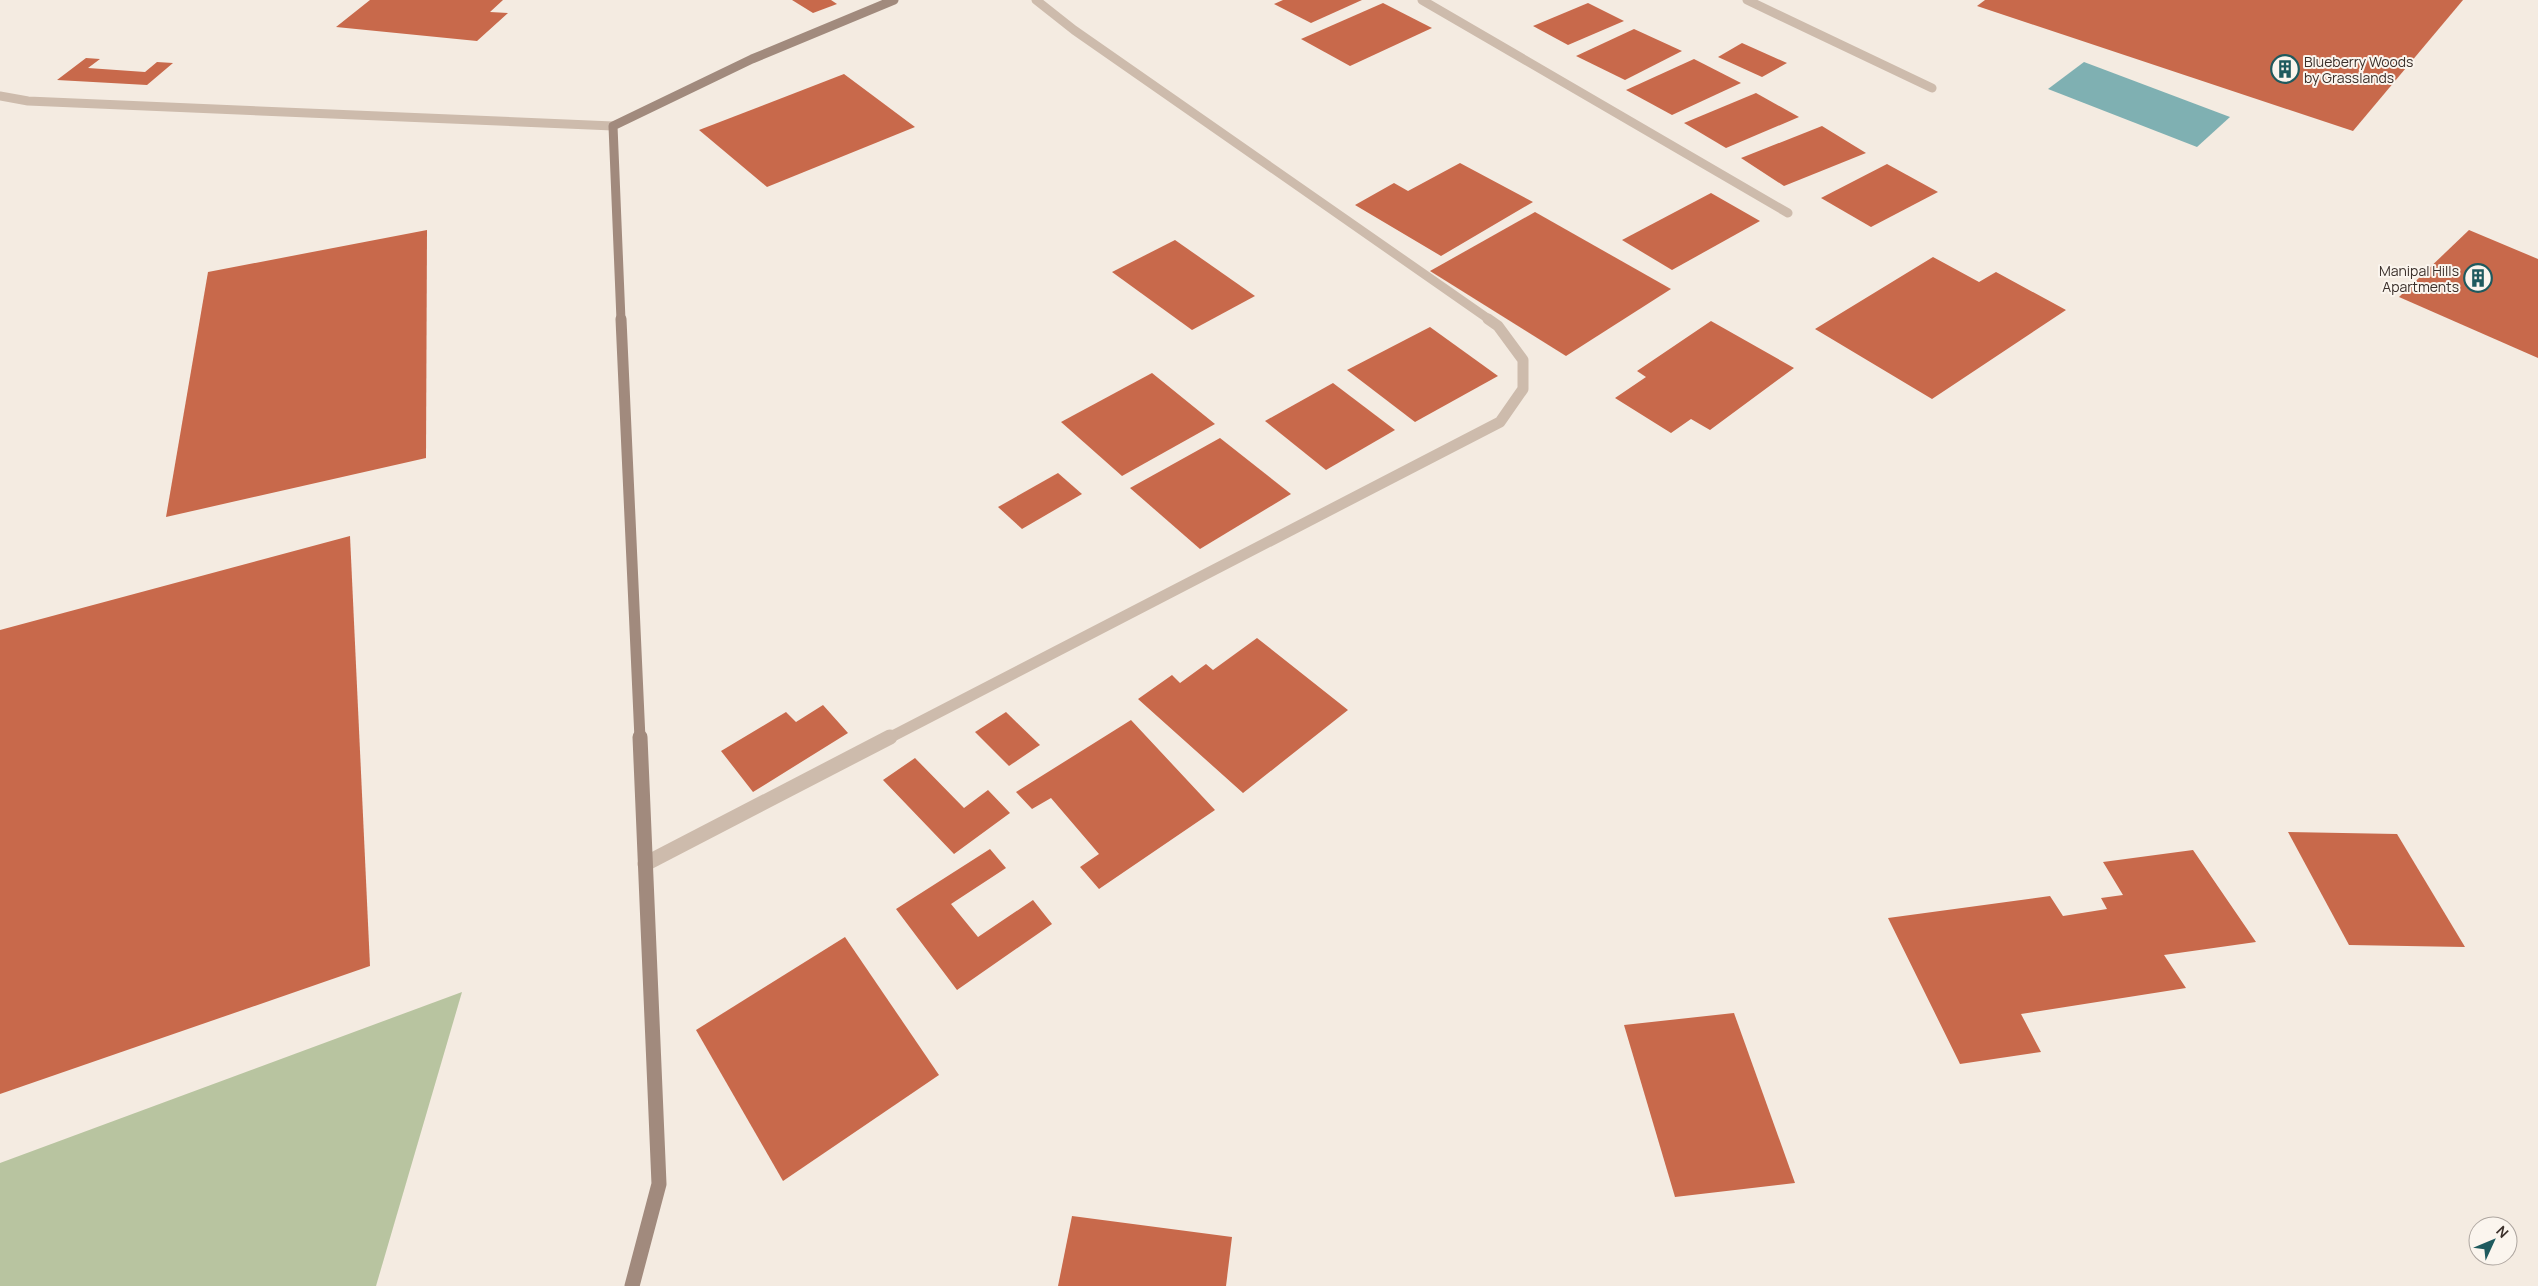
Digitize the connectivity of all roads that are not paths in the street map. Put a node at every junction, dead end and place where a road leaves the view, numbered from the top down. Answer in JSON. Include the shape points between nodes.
{"nodes":[{"id":1,"x":894,"y":0,"type":"edge"},
{"id":2,"x":1036,"y":0,"type":"edge"},
{"id":3,"x":1422,"y":0,"type":"edge"},
{"id":4,"x":1747,"y":0,"type":"edge"},
{"id":5,"x":1932,"y":88,"type":"dead end"},
{"id":6,"x":0,"y":96,"type":"edge"},
{"id":7,"x":613,"y":126,"type":"junction"},
{"id":8,"x":1788,"y":212,"type":"dead end"},
{"id":9,"x":645,"y":864,"type":"junction"},
{"id":10,"x":632,"y":1286,"type":"edge"}],
"edges":[{"from":1,"to":7,"type":"street","via":[[752,59]]},
{"from":2,"to":9,"type":"street","via":[[1074,30],[1498,326],[1523,360],[1523,389],[1500,422]]},
{"from":3,"to":8,"type":"street"},
{"from":4,"to":5,"type":"street"},
{"from":6,"to":7,"type":"street","via":[[28,101]]},
{"from":7,"to":9,"type":"street"},
{"from":9,"to":10,"type":"street","via":[[659,1184]]}]}
